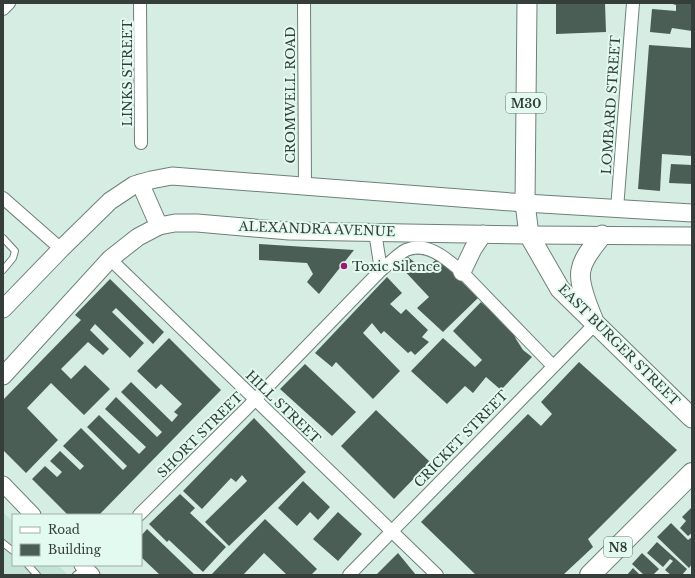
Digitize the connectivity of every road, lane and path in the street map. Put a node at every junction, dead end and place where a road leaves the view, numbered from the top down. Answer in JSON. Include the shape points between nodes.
{"nodes":[{"id":1,"x":9,"y":3,"type":"edge"},
{"id":2,"x":140,"y":3,"type":"edge"},
{"id":3,"x":304,"y":3,"type":"edge"},
{"id":4,"x":527,"y":3,"type":"edge"},
{"id":5,"x":632,"y":3,"type":"edge"},
{"id":6,"x":3,"y":9,"type":"edge"},
{"id":7,"x":141,"y":143,"type":"dead end"},
{"id":8,"x":140,"y":183,"type":"junction"},
{"id":9,"x":305,"y":187,"type":"junction"},
{"id":10,"x":3,"y":198,"type":"edge"},
{"id":11,"x":525,"y":203,"type":"junction"},
{"id":12,"x":617,"y":209,"type":"junction"},
{"id":13,"x":692,"y":212,"type":"edge"},
{"id":14,"x":159,"y":226,"type":"junction"},
{"id":15,"x":375,"y":232,"type":"junction"},
{"id":16,"x":483,"y":234,"type":"junction"},
{"id":17,"x":529,"y":235,"type":"junction"},
{"id":18,"x":602,"y":235,"type":"junction"},
{"id":19,"x":692,"y":236,"type":"edge"},
{"id":20,"x":3,"y":238,"type":"edge"},
{"id":21,"x":61,"y":249,"type":"junction"},
{"id":22,"x":110,"y":259,"type":"junction"},
{"id":23,"x":3,"y":270,"type":"edge"},
{"id":24,"x":381,"y":270,"type":"junction"},
{"id":25,"x":462,"y":272,"type":"junction"},
{"id":26,"x":6,"y":303,"type":"edge"},
{"id":27,"x":594,"y":324,"type":"junction"},
{"id":28,"x":553,"y":366,"type":"junction"},
{"id":29,"x":3,"y":376,"type":"edge"},
{"id":30,"x":256,"y":400,"type":"junction"},
{"id":31,"x":692,"y":418,"type":"edge"},
{"id":32,"x":692,"y":473,"type":"edge"},
{"id":33,"x":3,"y":484,"type":"edge"},
{"id":34,"x":32,"y":514,"type":"edge"},
{"id":35,"x":140,"y":514,"type":"edge"},
{"id":36,"x":392,"y":530,"type":"junction"},
{"id":37,"x":3,"y":543,"type":"edge"},
{"id":38,"x":12,"y":550,"type":"edge"},
{"id":39,"x":29,"y":566,"type":"edge"},
{"id":40,"x":38,"y":575,"type":"edge"},
{"id":41,"x":348,"y":575,"type":"edge"},
{"id":42,"x":437,"y":575,"type":"edge"},
{"id":43,"x":590,"y":575,"type":"edge"}],
"edges":[{"from":1,"to":6,"type":"street"},
{"from":2,"to":7,"type":"street","name":"LINKS STREET"},
{"from":3,"to":9,"type":"street","name":"CROMWELL ROAD"},
{"from":4,"to":11,"type":"main road","number":"M30"},
{"from":5,"to":12,"type":"street","name":"LOMBARD STREET"},
{"from":8,"to":9,"type":"main road","via":[[172,176]]},
{"from":8,"to":14,"type":"main road"},
{"from":8,"to":21,"type":"main road","via":[[110,201]]},
{"from":9,"to":11,"type":"main road"},
{"from":10,"to":21,"type":"street"},
{"from":11,"to":12,"type":"main road"},
{"from":11,"to":17,"type":"main road","name":"EAST BURGER STREET","number":"M30"},
{"from":12,"to":13,"type":"main road"},
{"from":14,"to":15,"type":"main road","name":"ALEXANDRA AVENUE","via":[[197,223],[289,231]]},
{"from":14,"to":22,"type":"main road","name":"ALEXANDRA AVENUE","via":[[138,237]]},
{"from":15,"to":16,"type":"main road","name":"ALEXANDRA AVENUE"},
{"from":15,"to":24,"type":"street"},
{"from":16,"to":17,"type":"main road","name":"ALEXANDRA AVENUE"},
{"from":16,"to":25,"type":"main road"},
{"from":17,"to":18,"type":"main road","name":"ALEXANDRA AVENUE"},
{"from":17,"to":27,"type":"main road","name":"EAST BURGER STREET","number":"M30","via":[[560,289]]},
{"from":18,"to":19,"type":"main road","name":"ALEXANDRA AVENUE"},
{"from":18,"to":27,"type":"main road","via":[[580,270],[582,287]]},
{"from":20,"to":23,"type":"lane","via":[[15,251],[13,258]]},
{"from":21,"to":26,"type":"main road"},
{"from":22,"to":29,"type":"main road","name":"ALEXANDRA AVENUE"},
{"from":22,"to":30,"type":"street","name":"HILL STREET"},
{"from":24,"to":25,"type":"street","name":"SHORT STREET","via":[[406,250],[420,248],[443,256]]},
{"from":24,"to":30,"type":"street","name":"SHORT STREET"},
{"from":25,"to":28,"type":"street"},
{"from":27,"to":28,"type":"street","name":"CRICKET STREET"},
{"from":27,"to":31,"type":"main road","name":"EAST BURGER STREET","number":"M30"},
{"from":28,"to":36,"type":"street","name":"CRICKET STREET"},
{"from":30,"to":35,"type":"street","name":"SHORT STREET"},
{"from":30,"to":36,"type":"street","name":"HILL STREET"},
{"from":32,"to":43,"type":"highway","number":"N8"},
{"from":33,"to":34,"type":"street"},
{"from":36,"to":41,"type":"street","name":"CRICKET STREET"},
{"from":36,"to":42,"type":"street","name":"HILL STREET"},
{"from":37,"to":38,"type":"lane"},
{"from":39,"to":40,"type":"lane"}]}
